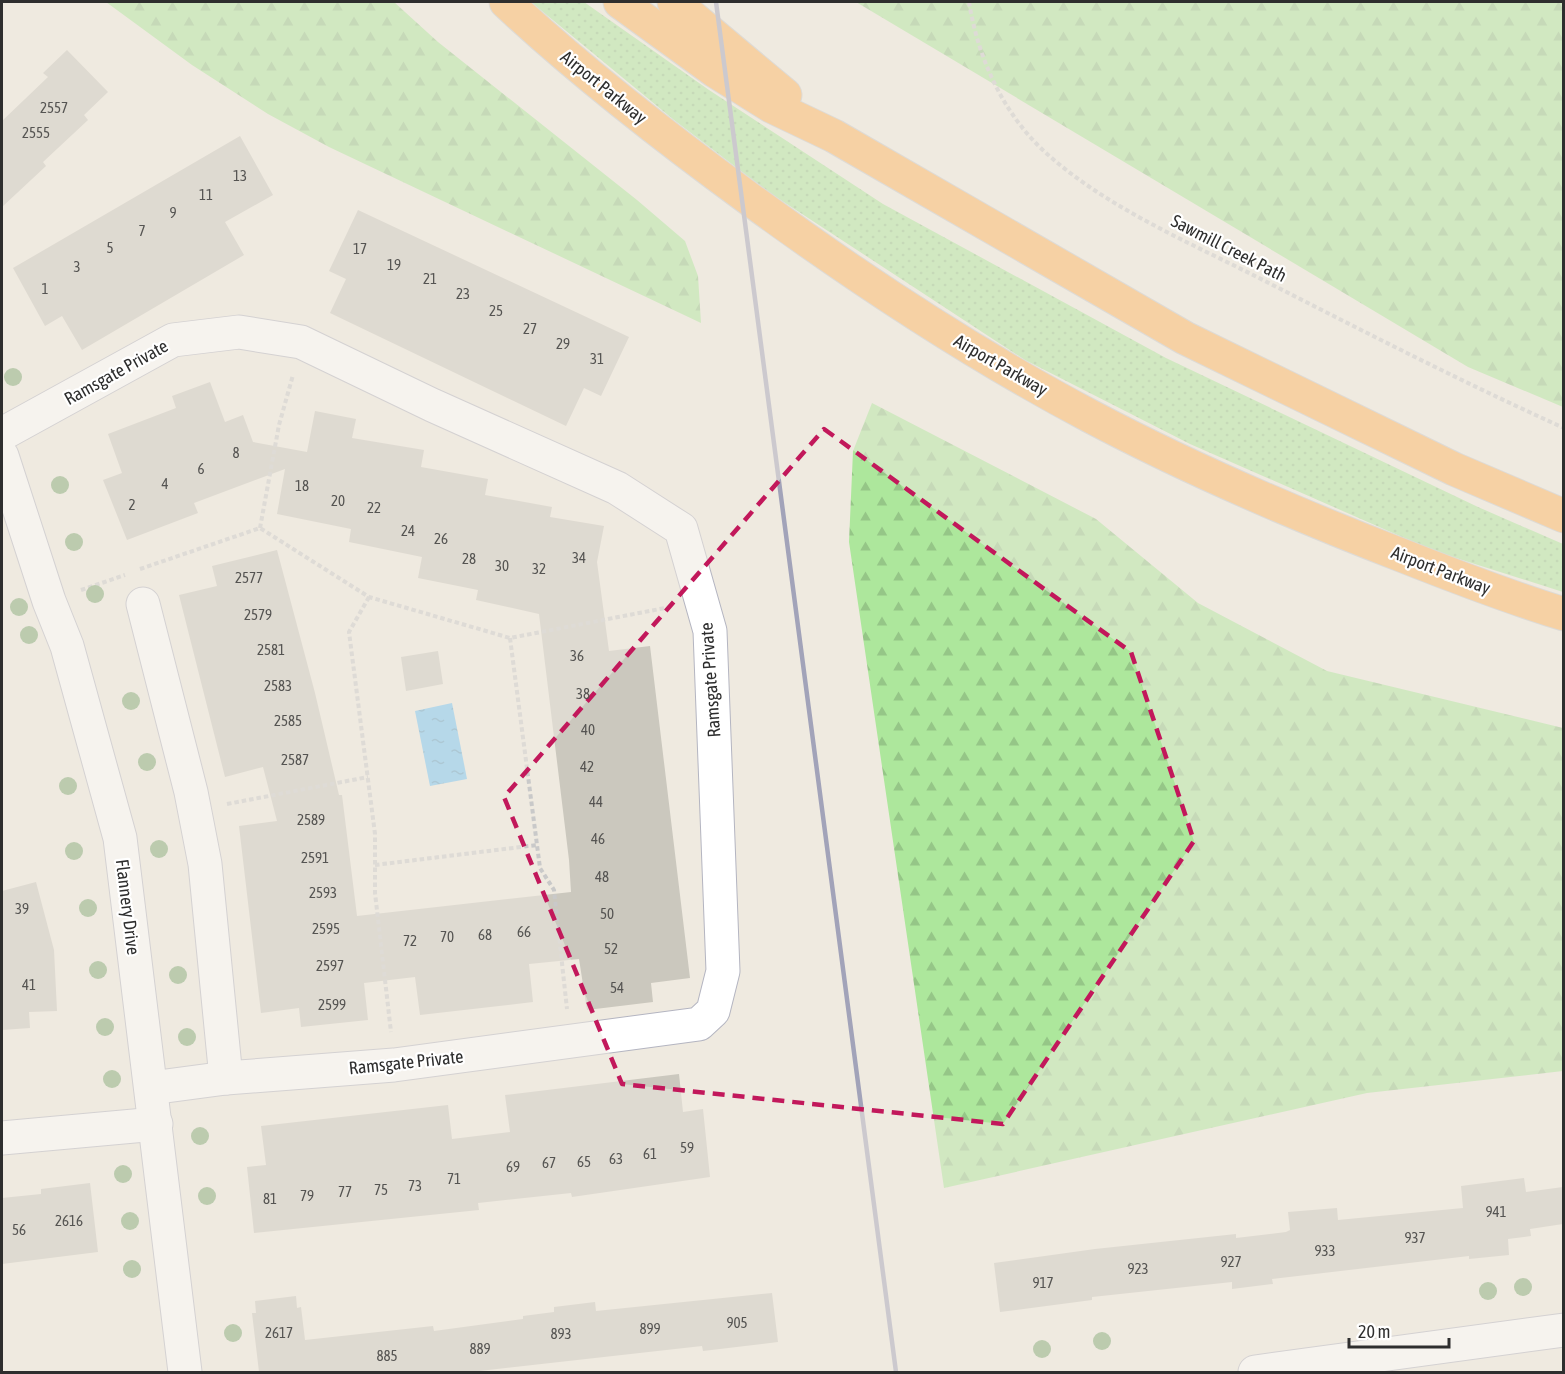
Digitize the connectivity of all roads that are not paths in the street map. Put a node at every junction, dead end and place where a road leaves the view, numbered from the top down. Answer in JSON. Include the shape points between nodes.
{"nodes":[{"id":1,"x":501,"y":2,"type":"edge"},
{"id":2,"x":506,"y":2,"type":"edge"},
{"id":3,"x":620,"y":2,"type":"edge"},
{"id":4,"x":674,"y":2,"type":"edge"},
{"id":5,"x":532,"y":26,"type":"junction"},
{"id":6,"x":834,"y":136,"type":"junction"},
{"id":7,"x":2,"y":434,"type":"edge"},
{"id":8,"x":2,"y":456,"type":"edge"},
{"id":9,"x":1563,"y":516,"type":"edge"},
{"id":10,"x":143,"y":604,"type":"dead end"},
{"id":11,"x":1563,"y":614,"type":"edge"},
{"id":12,"x":226,"y":1077,"type":"junction"},
{"id":13,"x":151,"y":1088,"type":"junction"},
{"id":14,"x":156,"y":1124,"type":"junction"},
{"id":15,"x":2,"y":1138,"type":"edge"},
{"id":16,"x":1563,"y":1330,"type":"edge"},
{"id":17,"x":185,"y":1372,"type":"edge"},
{"id":18,"x":1255,"y":1372,"type":"edge"}],
"edges":[{"from":1,"to":5,"type":"highway"},
{"from":2,"to":5,"type":"highway","name":"Airport Parkway"},
{"from":3,"to":6,"type":"highway","via":[[715,71],[771,106]]},
{"from":4,"to":6,"type":"highway"},
{"from":5,"to":11,"type":"highway","name":"Airport Parkway","via":[[671,142],[797,234],[875,288],[1011,372],[1092,417],[1327,527]]},
{"from":6,"to":9,"type":"highway","via":[[1185,338],[1454,469]]},
{"from":7,"to":12,"type":"street","name":"Ramsgate Private","via":[[173,340],[239,332],[302,342],[617,488],[681,529],[710,631],[723,970],[713,1011],[699,1024],[394,1065]]},
{"from":8,"to":13,"type":"street","name":"Flannery Drive","via":[[67,646],[120,838]]},
{"from":10,"to":12,"type":"street","via":[[205,864]]},
{"from":12,"to":13,"type":"street","name":"Ramsgate Private"},
{"from":13,"to":14,"type":"street","name":"Flannery Drive"},
{"from":14,"to":15,"type":"street"},
{"from":14,"to":17,"type":"street","name":"Flannery Drive"},
{"from":16,"to":18,"type":"street"}]}
